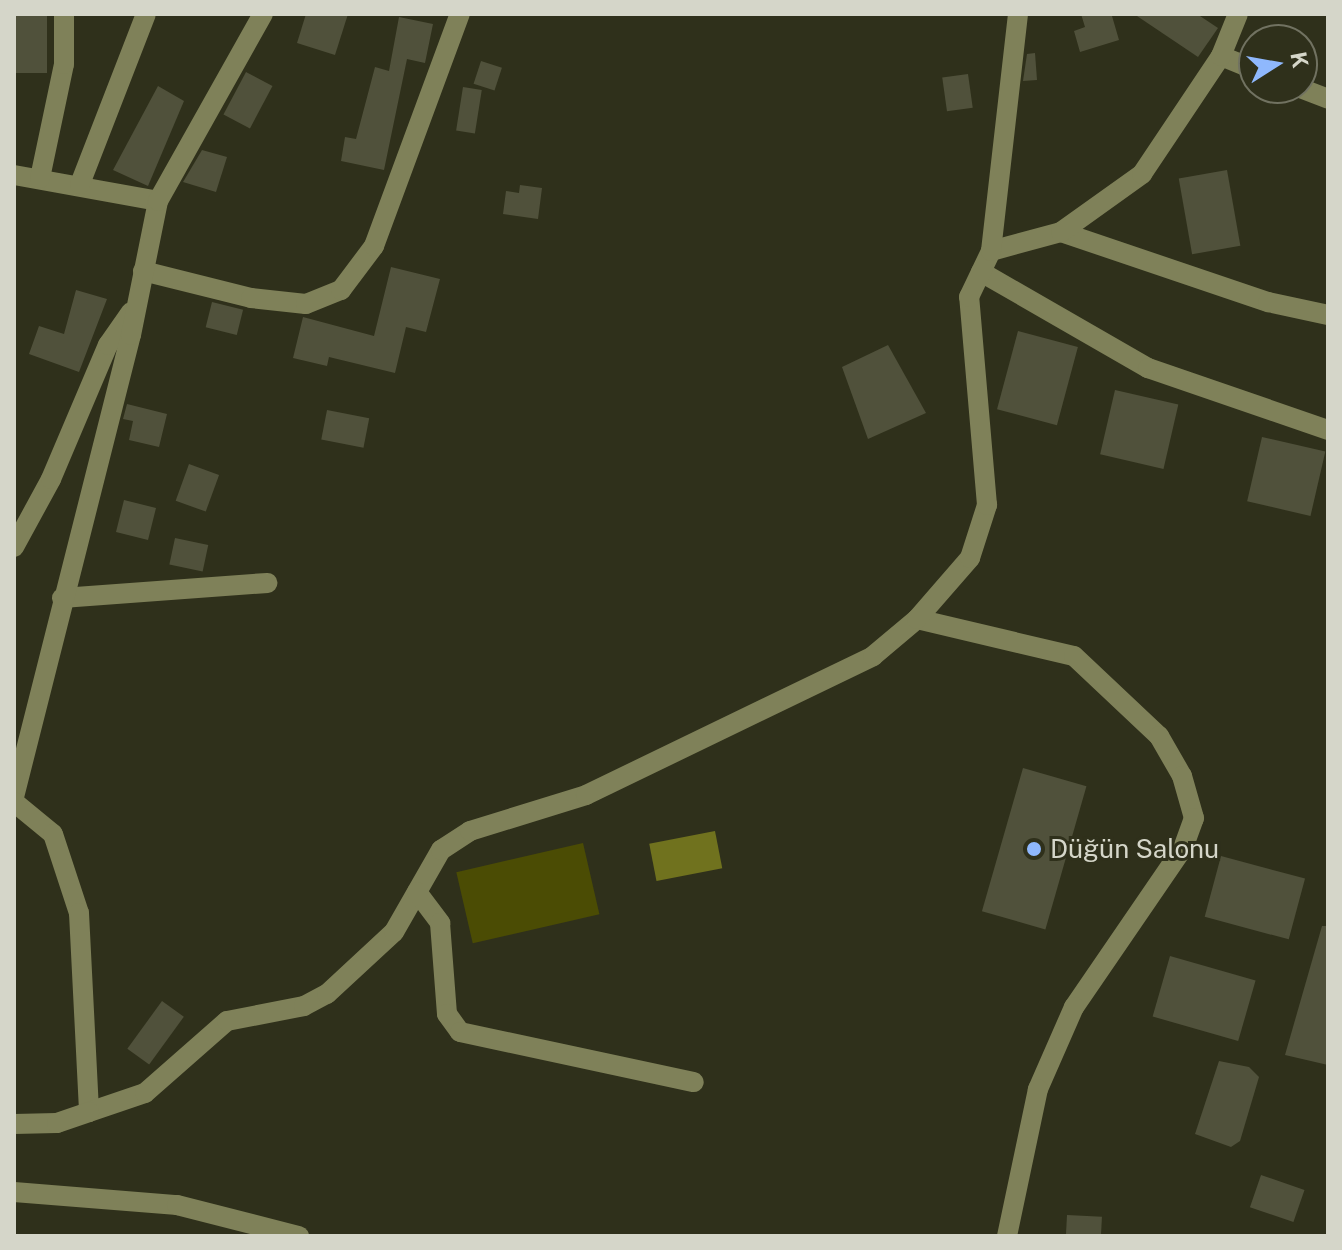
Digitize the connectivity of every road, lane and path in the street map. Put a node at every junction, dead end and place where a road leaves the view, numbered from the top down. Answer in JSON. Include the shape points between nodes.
{"nodes":[{"id":1,"x":64,"y":14,"type":"edge"},
{"id":2,"x":146,"y":14,"type":"edge"},
{"id":3,"x":263,"y":14,"type":"edge"},
{"id":4,"x":460,"y":14,"type":"edge"},
{"id":5,"x":1018,"y":14,"type":"edge"},
{"id":6,"x":1238,"y":14,"type":"edge"},
{"id":7,"x":1221,"y":56,"type":"junction"},
{"id":8,"x":1238,"y":63,"type":"edge"},
{"id":9,"x":14,"y":175,"type":"edge"},
{"id":10,"x":40,"y":178,"type":"junction"},
{"id":11,"x":80,"y":184,"type":"junction"},
{"id":12,"x":158,"y":201,"type":"junction"},
{"id":13,"x":1061,"y":232,"type":"junction"},
{"id":14,"x":991,"y":251,"type":"junction"},
{"id":15,"x":143,"y":271,"type":"junction"},
{"id":16,"x":981,"y":272,"type":"junction"},
{"id":17,"x":137,"y":304,"type":"junction"},
{"id":18,"x":1328,"y":315,"type":"edge"},
{"id":19,"x":1328,"y":430,"type":"edge"},
{"id":20,"x":14,"y":547,"type":"edge"},
{"id":21,"x":267,"y":583,"type":"dead end"},
{"id":22,"x":62,"y":598,"type":"junction"},
{"id":23,"x":917,"y":619,"type":"junction"},
{"id":24,"x":14,"y":800,"type":"edge"},
{"id":25,"x":417,"y":892,"type":"junction"},
{"id":26,"x":694,"y":1082,"type":"dead end"},
{"id":27,"x":89,"y":1112,"type":"junction"},
{"id":28,"x":14,"y":1124,"type":"edge"},
{"id":29,"x":14,"y":1192,"type":"edge"},
{"id":30,"x":299,"y":1236,"type":"edge"},
{"id":31,"x":1007,"y":1236,"type":"edge"}],
"edges":[{"from":1,"to":10,"type":"street","via":[[64,64]]},
{"from":2,"to":11,"type":"street"},
{"from":3,"to":12,"type":"street"},
{"from":4,"to":15,"type":"street","via":[[374,246],[341,290],[306,304],[251,298]]},
{"from":5,"to":14,"type":"street"},
{"from":6,"to":7,"type":"street"},
{"from":7,"to":8,"type":"street"},
{"from":7,"to":13,"type":"street","via":[[1142,174]]},
{"from":9,"to":10,"type":"street"},
{"from":10,"to":11,"type":"street"},
{"from":11,"to":12,"type":"street"},
{"from":12,"to":15,"type":"street"},
{"from":13,"to":14,"type":"street"},
{"from":13,"to":18,"type":"street","via":[[1253,297]]},
{"from":14,"to":16,"type":"street"},
{"from":15,"to":17,"type":"street"},
{"from":16,"to":19,"type":"street","via":[[1148,368]]},
{"from":16,"to":23,"type":"street","via":[[969,297],[987,505],[970,558]]},
{"from":17,"to":20,"type":"street","via":[[108,345],[51,479]]},
{"from":17,"to":22,"type":"street"},
{"from":21,"to":22,"type":"street"},
{"from":22,"to":24,"type":"street"},
{"from":23,"to":25,"type":"street","via":[[873,656],[586,795],[470,831],[441,850]]},
{"from":23,"to":31,"type":"street","via":[[1074,656],[1159,736],[1182,776],[1194,818],[1183,848],[1074,1007],[1038,1089]]},
{"from":24,"to":27,"type":"street","via":[[53,834],[69,873],[83,948]]},
{"from":25,"to":26,"type":"street","via":[[440,923],[447,1014],[460,1032]]},
{"from":25,"to":27,"type":"street","via":[[394,932],[327,994],[304,1006],[227,1021],[145,1093]]},
{"from":27,"to":28,"type":"street","via":[[57,1123]]},
{"from":29,"to":30,"type":"street","via":[[177,1205]]}]}
